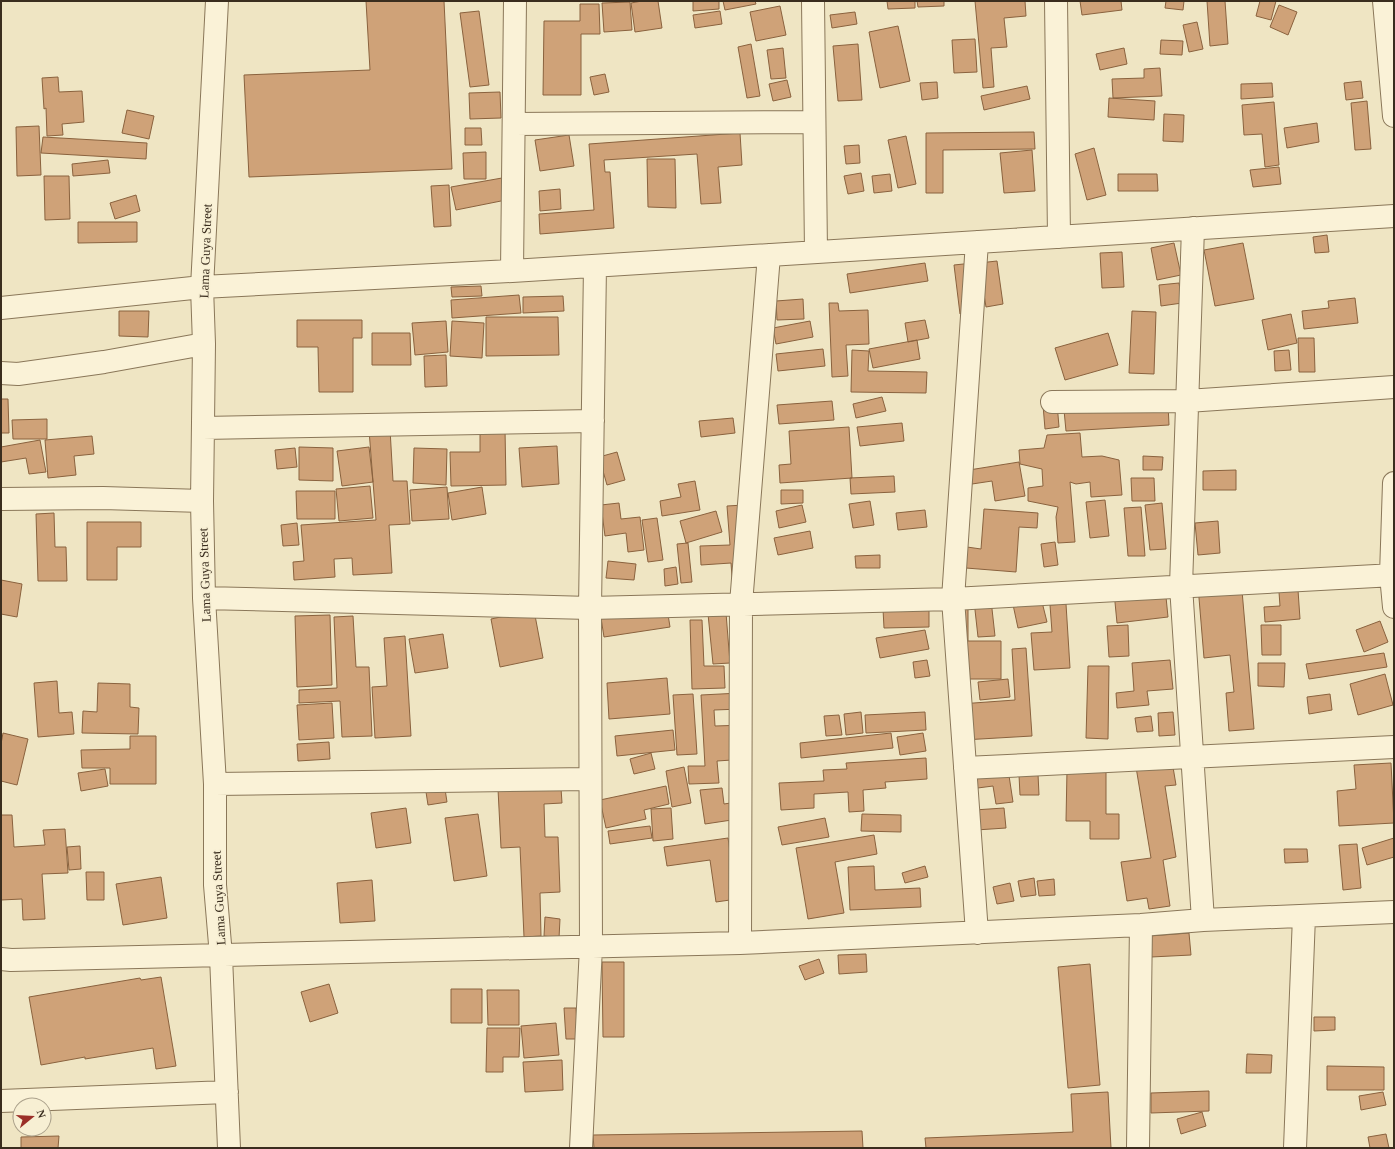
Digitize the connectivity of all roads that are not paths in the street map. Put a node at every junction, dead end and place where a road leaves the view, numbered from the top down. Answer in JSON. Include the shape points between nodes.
{"nodes":[{"id":1,"x":217,"y":1,"type":"edge"},
{"id":2,"x":515,"y":1,"type":"edge"},
{"id":3,"x":813,"y":1,"type":"edge"},
{"id":4,"x":1056,"y":1,"type":"edge"},
{"id":5,"x":1384,"y":1,"type":"edge"},
{"id":6,"x":1394,"y":116,"type":"edge"},
{"id":7,"x":814,"y":122,"type":"junction"},
{"id":8,"x":514,"y":124,"type":"junction"},
{"id":9,"x":1394,"y":216,"type":"edge"},
{"id":10,"x":1192,"y":228,"type":"junction"},
{"id":11,"x":1059,"y":237,"type":"junction"},
{"id":12,"x":977,"y":242,"type":"junction"},
{"id":13,"x":816,"y":252,"type":"junction"},
{"id":14,"x":769,"y":255,"type":"junction"},
{"id":15,"x":595,"y":266,"type":"junction"},
{"id":16,"x":512,"y":271,"type":"junction"},
{"id":17,"x":202,"y":287,"type":"junction"},
{"id":18,"x":1,"y":308,"type":"edge"},
{"id":19,"x":204,"y":344,"type":"junction"},
{"id":20,"x":1,"y":373,"type":"edge"},
{"id":21,"x":1394,"y":387,"type":"edge"},
{"id":22,"x":1187,"y":401,"type":"junction"},
{"id":23,"x":1052,"y":402,"type":"dead end"},
{"id":24,"x":592,"y":421,"type":"junction"},
{"id":25,"x":203,"y":428,"type":"junction"},
{"id":26,"x":1394,"y":483,"type":"edge"},
{"id":27,"x":1,"y":499,"type":"edge"},
{"id":28,"x":202,"y":501,"type":"junction"},
{"id":29,"x":1393,"y":575,"type":"edge"},
{"id":30,"x":1181,"y":586,"type":"junction"},
{"id":31,"x":204,"y":598,"type":"junction"},
{"id":32,"x":953,"y":599,"type":"junction"},
{"id":33,"x":741,"y":604,"type":"junction"},
{"id":34,"x":1394,"y":607,"type":"edge"},
{"id":35,"x":590,"y":608,"type":"junction"},
{"id":36,"x":1394,"y":747,"type":"edge"},
{"id":37,"x":1192,"y":757,"type":"junction"},
{"id":38,"x":965,"y":768,"type":"junction"},
{"id":39,"x":590,"y":779,"type":"junction"},
{"id":40,"x":215,"y":784,"type":"junction"},
{"id":41,"x":1394,"y":912,"type":"edge"},
{"id":42,"x":1304,"y":916,"type":"junction"},
{"id":43,"x":1203,"y":920,"type":"junction"},
{"id":44,"x":1141,"y":925,"type":"junction"},
{"id":45,"x":978,"y":933,"type":"junction"},
{"id":46,"x":740,"y":943,"type":"junction"},
{"id":47,"x":591,"y":947,"type":"junction"},
{"id":48,"x":221,"y":956,"type":"junction"},
{"id":49,"x":1,"y":959,"type":"edge"},
{"id":50,"x":227,"y":1092,"type":"junction"},
{"id":51,"x":1,"y":1101,"type":"edge"},
{"id":52,"x":229,"y":1148,"type":"edge"},
{"id":53,"x":581,"y":1148,"type":"edge"},
{"id":54,"x":1138,"y":1148,"type":"edge"},
{"id":55,"x":1296,"y":1148,"type":"edge"}],
"edges":[{"from":1,"to":17,"type":"street","name":"Lama Guya Street"},
{"from":2,"to":8,"type":"street"},
{"from":3,"to":7,"type":"street"},
{"from":4,"to":11,"type":"street"},
{"from":5,"to":6,"type":"street"},
{"from":7,"to":8,"type":"street"},
{"from":7,"to":13,"type":"street"},
{"from":8,"to":16,"type":"street"},
{"from":9,"to":10,"type":"street"},
{"from":10,"to":11,"type":"street"},
{"from":10,"to":22,"type":"street"},
{"from":11,"to":12,"type":"street"},
{"from":12,"to":13,"type":"street"},
{"from":12,"to":32,"type":"street"},
{"from":13,"to":14,"type":"street"},
{"from":14,"to":15,"type":"street"},
{"from":14,"to":33,"type":"street"},
{"from":15,"to":16,"type":"street"},
{"from":15,"to":24,"type":"street"},
{"from":16,"to":17,"type":"street"},
{"from":17,"to":18,"type":"street"},
{"from":17,"to":19,"type":"street","name":"Lama Guya Street"},
{"from":19,"to":20,"type":"street","via":[[104,362],[18,374]]},
{"from":19,"to":25,"type":"street","name":"Lama Guya Street"},
{"from":21,"to":22,"type":"street"},
{"from":22,"to":23,"type":"street"},
{"from":22,"to":30,"type":"street"},
{"from":24,"to":25,"type":"street"},
{"from":24,"to":35,"type":"street"},
{"from":25,"to":28,"type":"street","name":"Lama Guya Street"},
{"from":26,"to":29,"type":"street"},
{"from":27,"to":28,"type":"street","via":[[103,498]]},
{"from":28,"to":31,"type":"street","name":"Lama Guya Street"},
{"from":29,"to":30,"type":"street"},
{"from":29,"to":34,"type":"street"},
{"from":30,"to":32,"type":"street"},
{"from":30,"to":37,"type":"street"},
{"from":31,"to":35,"type":"street"},
{"from":31,"to":40,"type":"street","name":"Lama Guya Street"},
{"from":32,"to":33,"type":"street"},
{"from":32,"to":38,"type":"street"},
{"from":33,"to":35,"type":"street"},
{"from":33,"to":46,"type":"street"},
{"from":35,"to":39,"type":"street"},
{"from":36,"to":37,"type":"street"},
{"from":37,"to":38,"type":"street"},
{"from":37,"to":43,"type":"street"},
{"from":38,"to":45,"type":"street"},
{"from":39,"to":40,"type":"street"},
{"from":39,"to":47,"type":"street"},
{"from":40,"to":48,"type":"street","name":"Lama Guya Street","via":[[215,885]]},
{"from":41,"to":42,"type":"street"},
{"from":42,"to":43,"type":"street"},
{"from":42,"to":55,"type":"street"},
{"from":43,"to":44,"type":"street"},
{"from":44,"to":45,"type":"street"},
{"from":44,"to":54,"type":"street"},
{"from":45,"to":46,"type":"street"},
{"from":46,"to":47,"type":"street"},
{"from":47,"to":48,"type":"street"},
{"from":47,"to":53,"type":"street"},
{"from":48,"to":49,"type":"street"},
{"from":48,"to":50,"type":"street","name":"Lama Guya Street"},
{"from":50,"to":51,"type":"street"},
{"from":50,"to":52,"type":"street","name":"Lama Guya Street"}]}
